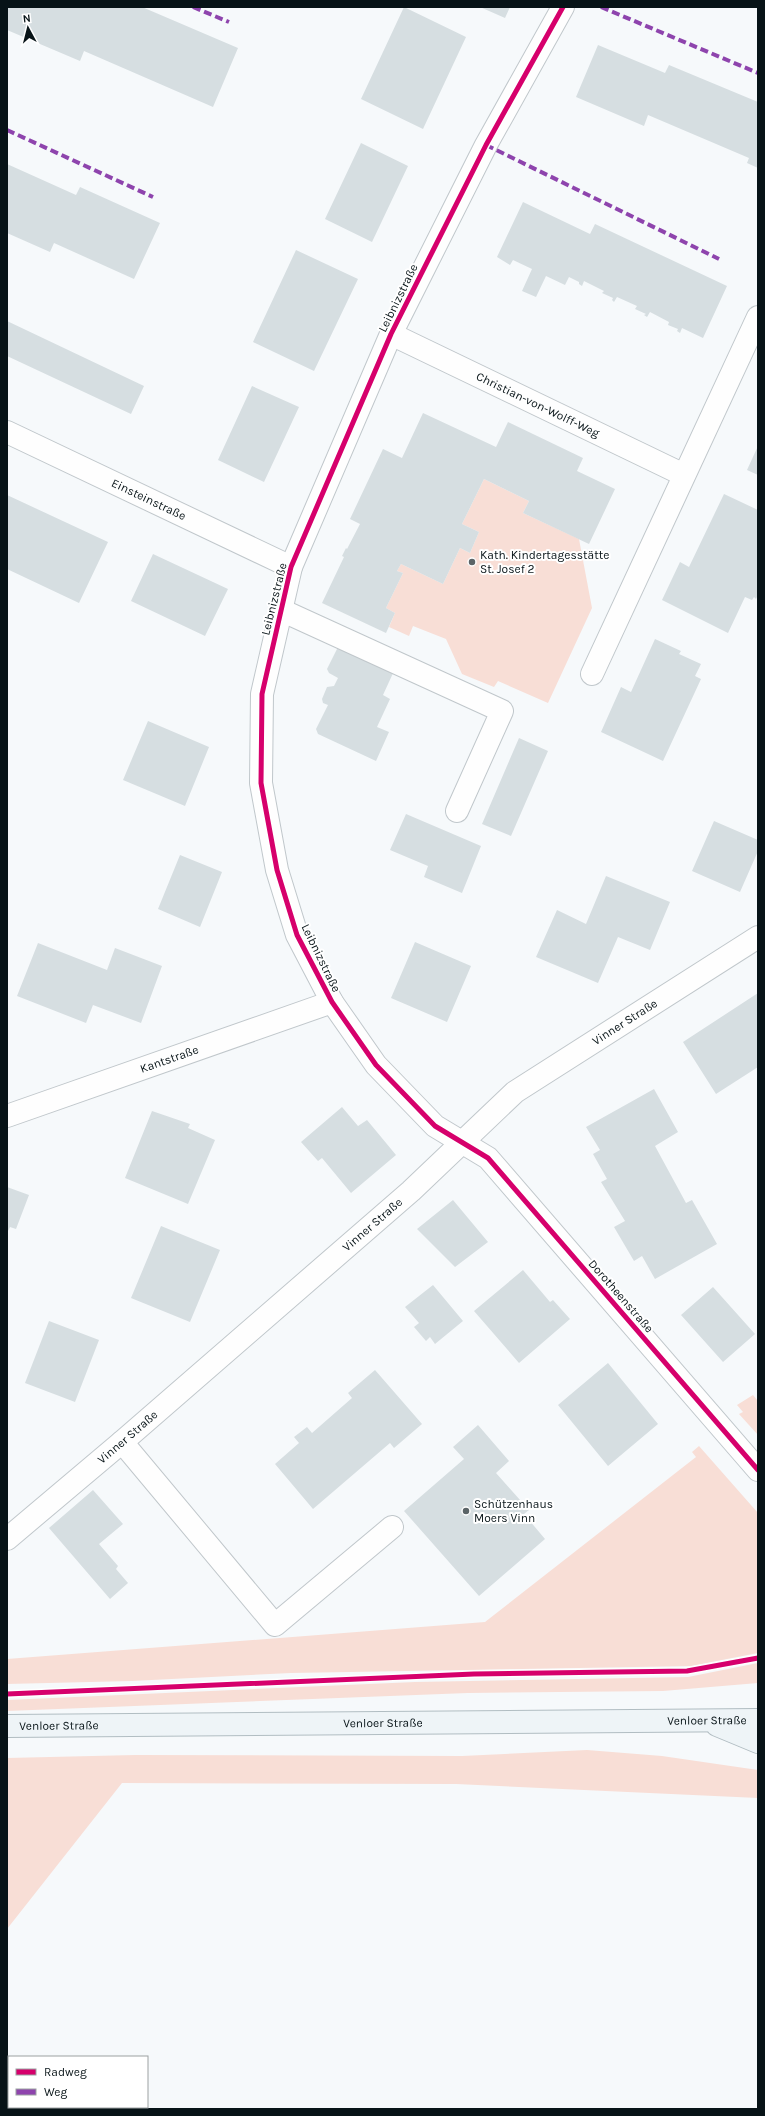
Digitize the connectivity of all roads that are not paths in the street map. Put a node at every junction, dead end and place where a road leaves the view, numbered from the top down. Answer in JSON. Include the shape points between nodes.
{"nodes":[{"id":1,"x":563,"y":7,"type":"edge"},
{"id":2,"x":758,"y":317,"type":"edge"},
{"id":3,"x":391,"y":334,"type":"junction"},
{"id":4,"x":7,"y":432,"type":"edge"},
{"id":5,"x":684,"y":475,"type":"junction"},
{"id":6,"x":291,"y":567,"type":"junction"},
{"id":7,"x":281,"y":610,"type":"junction"},
{"id":8,"x":592,"y":674,"type":"dead end"},
{"id":9,"x":456,"y":811,"type":"dead end"},
{"id":10,"x":758,"y":937,"type":"edge"},
{"id":11,"x":332,"y":1002,"type":"junction"},
{"id":12,"x":7,"y":1116,"type":"edge"},
{"id":13,"x":463,"y":1143,"type":"junction"},
{"id":14,"x":122,"y":1442,"type":"junction"},
{"id":15,"x":758,"y":1470,"type":"edge"},
{"id":16,"x":392,"y":1527,"type":"dead end"},
{"id":17,"x":7,"y":1539,"type":"edge"},
{"id":18,"x":758,"y":1720,"type":"edge"},
{"id":19,"x":708,"y":1721,"type":"junction"},
{"id":20,"x":7,"y":1726,"type":"edge"},
{"id":21,"x":758,"y":1742,"type":"edge"}],
"edges":[{"from":1,"to":3,"type":"street","name":"Leibnizstraße","via":[[486,145]]},
{"from":2,"to":5,"type":"street"},
{"from":3,"to":5,"type":"street","name":"Christian-von-Wolff-Weg"},
{"from":3,"to":6,"type":"street","name":"Leibnizstraße"},
{"from":4,"to":6,"type":"street","name":"Einsteinstraße"},
{"from":5,"to":8,"type":"street"},
{"from":6,"to":7,"type":"street","name":"Leibnizstraße"},
{"from":7,"to":9,"type":"street","via":[[502,711]]},
{"from":7,"to":11,"type":"street","name":"Leibnizstraße","via":[[262,694],[261,783],[277,870],[297,935]]},
{"from":10,"to":13,"type":"street","name":"Vinner Straße","via":[[515,1092]]},
{"from":11,"to":12,"type":"street","name":"Kantstraße"},
{"from":11,"to":13,"type":"street","name":"Leibnizstraße","via":[[376,1065],[435,1126]]},
{"from":13,"to":14,"type":"street","name":"Vinner Straße"},
{"from":13,"to":15,"type":"street","name":"Dorotheenstraße","via":[[488,1158]]},
{"from":14,"to":16,"type":"street","via":[[275,1625]]},
{"from":14,"to":17,"type":"street","name":"Vinner Straße"},
{"from":18,"to":19,"type":"main road","name":"Venloer Straße"},
{"from":19,"to":20,"type":"main road","name":"Venloer Straße"},
{"from":19,"to":21,"type":"main road"}]}
